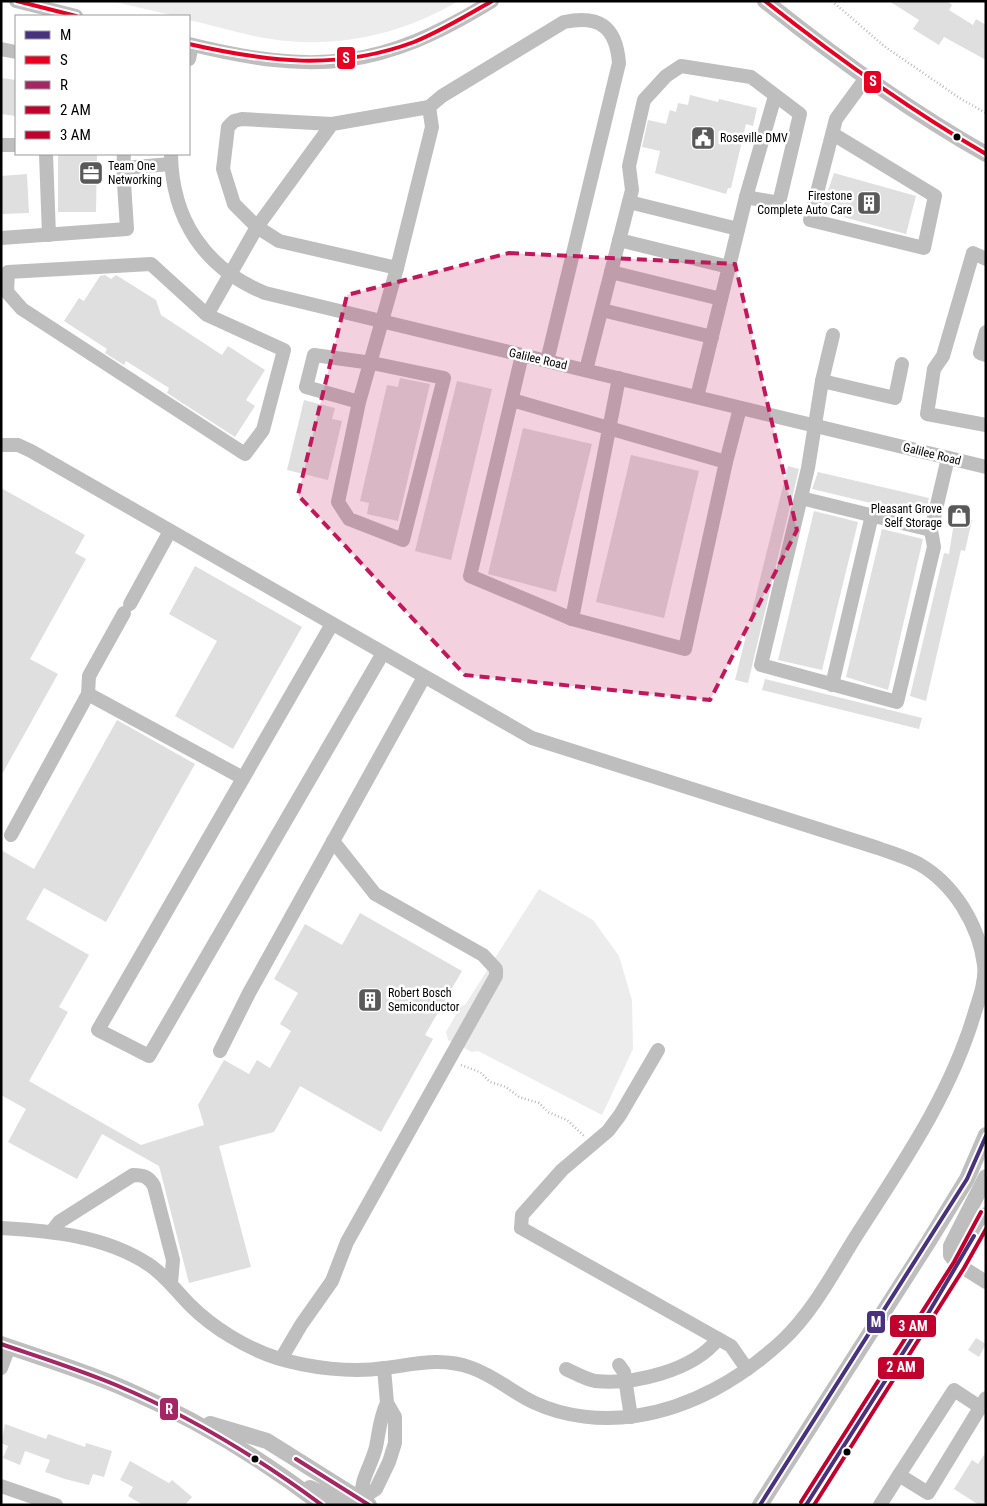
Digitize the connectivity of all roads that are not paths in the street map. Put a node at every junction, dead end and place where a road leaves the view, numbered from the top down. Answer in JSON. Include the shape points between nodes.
{"nodes":[{"id":1,"x":16,"y":1,"type":"edge"},
{"id":2,"x":492,"y":1,"type":"edge"},
{"id":3,"x":764,"y":1,"type":"edge"},
{"id":4,"x":72,"y":15,"type":"edge"},
{"id":5,"x":1,"y":49,"type":"edge"},
{"id":6,"x":190,"y":49,"type":"edge"},
{"id":7,"x":15,"y":52,"type":"edge"},
{"id":8,"x":866,"y":78,"type":"junction"},
{"id":9,"x":775,"y":96,"type":"junction"},
{"id":10,"x":429,"y":107,"type":"junction"},
{"id":11,"x":332,"y":124,"type":"junction"},
{"id":12,"x":833,"y":134,"type":"junction"},
{"id":13,"x":1,"y":145,"type":"edge"},
{"id":14,"x":15,"y":145,"type":"edge"},
{"id":15,"x":986,"y":154,"type":"edge"},
{"id":16,"x":46,"y":155,"type":"edge"},
{"id":17,"x":124,"y":155,"type":"edge"},
{"id":18,"x":171,"y":159,"type":"edge"},
{"id":19,"x":123,"y":168,"type":"junction"},
{"id":20,"x":746,"y":197,"type":"junction"},
{"id":21,"x":629,"y":202,"type":"junction"},
{"id":22,"x":257,"y":227,"type":"junction"},
{"id":23,"x":738,"y":229,"type":"junction"},
{"id":24,"x":49,"y":235,"type":"junction"},
{"id":25,"x":1,"y":238,"type":"edge"},
{"id":26,"x":620,"y":240,"type":"junction"},
{"id":27,"x":986,"y":259,"type":"edge"},
{"id":28,"x":729,"y":267,"type":"junction"},
{"id":29,"x":397,"y":268,"type":"junction"},
{"id":30,"x":611,"y":272,"type":"junction"},
{"id":31,"x":228,"y":274,"type":"junction"},
{"id":32,"x":721,"y":299,"type":"junction"},
{"id":33,"x":602,"y":310,"type":"junction"},
{"id":34,"x":207,"y":314,"type":"junction"},
{"id":35,"x":382,"y":322,"type":"junction"},
{"id":36,"x":986,"y":332,"type":"edge"},
{"id":37,"x":833,"y":334,"type":"dead end"},
{"id":38,"x":712,"y":337,"type":"junction"},
{"id":39,"x":522,"y":355,"type":"junction"},
{"id":40,"x":986,"y":355,"type":"edge"},
{"id":41,"x":547,"y":361,"type":"junction"},
{"id":42,"x":372,"y":363,"type":"junction"},
{"id":43,"x":902,"y":364,"type":"dead end"},
{"id":44,"x":586,"y":370,"type":"junction"},
{"id":45,"x":619,"y":378,"type":"junction"},
{"id":46,"x":822,"y":381,"type":"junction"},
{"id":47,"x":697,"y":397,"type":"junction"},
{"id":48,"x":512,"y":400,"type":"junction"},
{"id":49,"x":359,"y":402,"type":"junction"},
{"id":50,"x":740,"y":408,"type":"junction"},
{"id":51,"x":986,"y":425,"type":"edge"},
{"id":52,"x":814,"y":426,"type":"junction"},
{"id":53,"x":610,"y":427,"type":"junction"},
{"id":54,"x":1,"y":445,"type":"edge"},
{"id":55,"x":948,"y":458,"type":"junction"},
{"id":56,"x":726,"y":462,"type":"junction"},
{"id":57,"x":986,"y":467,"type":"edge"},
{"id":58,"x":800,"y":498,"type":"junction"},
{"id":59,"x":872,"y":515,"type":"junction"},
{"id":60,"x":931,"y":530,"type":"junction"},
{"id":61,"x":170,"y":531,"type":"junction"},
{"id":62,"x":572,"y":619,"type":"junction"},
{"id":63,"x":332,"y":624,"type":"junction"},
{"id":64,"x":383,"y":654,"type":"junction"},
{"id":65,"x":424,"y":677,"type":"junction"},
{"id":66,"x":832,"y":684,"type":"junction"},
{"id":67,"x":88,"y":694,"type":"junction"},
{"id":68,"x":243,"y":778,"type":"junction"},
{"id":69,"x":10,"y":835,"type":"dead end"},
{"id":70,"x":333,"y":841,"type":"junction"},
{"id":71,"x":658,"y":1050,"type":"dead end"},
{"id":72,"x":220,"y":1052,"type":"dead end"},
{"id":73,"x":986,"y":1135,"type":"edge"},
{"id":74,"x":986,"y":1177,"type":"edge"},
{"id":75,"x":986,"y":1215,"type":"edge"},
{"id":76,"x":1,"y":1228,"type":"edge"},
{"id":77,"x":52,"y":1231,"type":"junction"},
{"id":78,"x":958,"y":1265,"type":"junction"},
{"id":79,"x":986,"y":1282,"type":"edge"},
{"id":80,"x":171,"y":1283,"type":"junction"},
{"id":81,"x":718,"y":1339,"type":"junction"},
{"id":82,"x":5,"y":1346,"type":"edge"},
{"id":83,"x":281,"y":1359,"type":"junction"},
{"id":84,"x":619,"y":1365,"type":"dead end"},
{"id":85,"x":1,"y":1368,"type":"edge"},
{"id":86,"x":384,"y":1368,"type":"junction"},
{"id":87,"x":566,"y":1369,"type":"dead end"},
{"id":88,"x":747,"y":1369,"type":"junction"},
{"id":89,"x":626,"y":1380,"type":"junction"},
{"id":90,"x":983,"y":1403,"type":"edge"},
{"id":91,"x":186,"y":1417,"type":"junction"},
{"id":92,"x":632,"y":1417,"type":"junction"},
{"id":93,"x":899,"y":1475,"type":"junction"},
{"id":94,"x":289,"y":1480,"type":"junction"},
{"id":95,"x":1,"y":1486,"type":"edge"},
{"id":96,"x":365,"y":1502,"type":"edge"},
{"id":97,"x":56,"y":1505,"type":"edge"},
{"id":98,"x":322,"y":1505,"type":"edge"},
{"id":99,"x":760,"y":1505,"type":"edge"},
{"id":100,"x":806,"y":1505,"type":"edge"},
{"id":101,"x":880,"y":1505,"type":"edge"}],
"edges":[{"from":1,"to":4,"type":"street"},
{"from":2,"to":6,"type":"street","via":[[454,25],[407,47],[358,60],[316,64],[276,62]]},
{"from":3,"to":8,"type":"main road"},
{"from":5,"to":7,"type":"street"},
{"from":8,"to":12,"type":"street","via":[[836,119]]},
{"from":8,"to":15,"type":"main road","via":[[936,126]]},
{"from":9,"to":20,"type":"street"},
{"from":9,"to":20,"type":"street","via":[[800,114],[779,203]]},
{"from":9,"to":21,"type":"street","via":[[751,77],[681,66],[666,76],[644,100],[629,166],[632,190]]},
{"from":10,"to":11,"type":"street"},
{"from":10,"to":29,"type":"street","via":[[432,127]]},
{"from":10,"to":41,"type":"street","via":[[564,22],[597,21],[606,28],[618,49],[619,63]]},
{"from":11,"to":22,"type":"street"},
{"from":11,"to":22,"type":"street","via":[[242,119],[228,127],[223,169],[228,187],[234,204]]},
{"from":12,"to":12,"type":"street","via":[[810,220],[924,248],[935,196]]},
{"from":13,"to":14,"type":"street"},
{"from":16,"to":24,"type":"street"},
{"from":17,"to":19,"type":"street"},
{"from":18,"to":19,"type":"street"},
{"from":18,"to":31,"type":"street","name":"Galilee Road","via":[[179,210],[203,249]]},
{"from":19,"to":24,"type":"street","via":[[127,230]]},
{"from":20,"to":23,"type":"street"},
{"from":21,"to":23,"type":"street"},
{"from":21,"to":26,"type":"street"},
{"from":22,"to":29,"type":"street","via":[[279,241]]},
{"from":22,"to":31,"type":"street"},
{"from":23,"to":28,"type":"street"},
{"from":24,"to":25,"type":"street"},
{"from":26,"to":28,"type":"street"},
{"from":26,"to":30,"type":"street"},
{"from":27,"to":51,"type":"street","via":[[973,253],[943,356],[934,369],[927,414]]},
{"from":28,"to":32,"type":"street"},
{"from":29,"to":35,"type":"street"},
{"from":30,"to":32,"type":"street"},
{"from":30,"to":33,"type":"street"},
{"from":31,"to":34,"type":"street"},
{"from":31,"to":35,"type":"street","name":"Galilee Road","via":[[246,285],[286,300]]},
{"from":32,"to":38,"type":"street"},
{"from":33,"to":38,"type":"street"},
{"from":33,"to":44,"type":"street"},
{"from":34,"to":34,"type":"street","via":[[151,264],[8,272],[7,292],[22,309],[245,454],[263,430],[284,350]]},
{"from":35,"to":39,"type":"street","name":"Galilee Road"},
{"from":35,"to":42,"type":"street"},
{"from":36,"to":40,"type":"street","via":[[980,353]]},
{"from":37,"to":46,"type":"street"},
{"from":38,"to":47,"type":"street"},
{"from":39,"to":41,"type":"street","name":"Galilee Road"},
{"from":39,"to":48,"type":"street"},
{"from":41,"to":44,"type":"street","name":"Galilee Road"},
{"from":42,"to":49,"type":"street"},
{"from":42,"to":49,"type":"street","via":[[314,355],[306,387]]},
{"from":42,"to":49,"type":"street","via":[[444,378],[403,540],[350,519],[338,502]]},
{"from":43,"to":46,"type":"street","via":[[895,398]]},
{"from":44,"to":45,"type":"street","name":"Galilee Road"},
{"from":45,"to":47,"type":"street","name":"Galilee Road"},
{"from":45,"to":53,"type":"street"},
{"from":46,"to":52,"type":"street"},
{"from":47,"to":50,"type":"street","name":"Galilee Road"},
{"from":48,"to":53,"type":"street"},
{"from":48,"to":62,"type":"street","via":[[470,576]]},
{"from":50,"to":52,"type":"street","name":"Galilee Road"},
{"from":50,"to":56,"type":"street"},
{"from":52,"to":55,"type":"street","name":"Galilee Road"},
{"from":52,"to":58,"type":"street"},
{"from":53,"to":56,"type":"street"},
{"from":53,"to":62,"type":"street"},
{"from":54,"to":61,"type":"street","via":[[18,444]]},
{"from":55,"to":57,"type":"street","name":"Galilee Road"},
{"from":55,"to":60,"type":"street"},
{"from":56,"to":62,"type":"street","via":[[685,649]]},
{"from":58,"to":59,"type":"street"},
{"from":58,"to":66,"type":"street","via":[[761,665]]},
{"from":59,"to":60,"type":"street"},
{"from":59,"to":66,"type":"street"},
{"from":60,"to":66,"type":"street","via":[[934,547],[897,702]]},
{"from":61,"to":63,"type":"street"},
{"from":61,"to":67,"type":"street","via":[[89,676]]},
{"from":63,"to":64,"type":"street"},
{"from":63,"to":68,"type":"street"},
{"from":64,"to":65,"type":"street"},
{"from":64,"to":68,"type":"street","via":[[149,1056],[98,1030]]},
{"from":65,"to":70,"type":"street"},
{"from":65,"to":88,"type":"street","via":[[532,738],[910,860],[938,877],[953,894],[974,931],[985,969],[981,993],[943,1096],[809,1309],[785,1338]]},
{"from":67,"to":68,"type":"street"},
{"from":67,"to":69,"type":"street"},
{"from":70,"to":72,"type":"street"},
{"from":70,"to":83,"type":"street","via":[[375,894],[483,955],[496,969],[493,982],[347,1242],[332,1281]]},
{"from":71,"to":81,"type":"street","via":[[620,1115],[596,1142],[562,1170],[522,1215],[522,1228]]},
{"from":73,"to":99,"type":"main road","via":[[967,1179]]},
{"from":74,"to":78,"type":"main road","via":[[951,1246],[951,1255]]},
{"from":75,"to":78,"type":"main road"},
{"from":76,"to":77,"type":"street"},
{"from":77,"to":80,"type":"street","via":[[128,1253],[150,1265]]},
{"from":77,"to":80,"type":"street","via":[[59,1222],[133,1175],[150,1179],[173,1260]]},
{"from":78,"to":79,"type":"street"},
{"from":78,"to":100,"type":"main road"},
{"from":80,"to":83,"type":"street","via":[[210,1321],[264,1353]]},
{"from":81,"to":88,"type":"street","via":[[730,1346]]},
{"from":81,"to":89,"type":"street","via":[[700,1355],[668,1372]]},
{"from":82,"to":85,"type":"street"},
{"from":82,"to":91,"type":"main road","via":[[129,1390]]},
{"from":83,"to":86,"type":"street","via":[[346,1369]]},
{"from":84,"to":89,"type":"street"},
{"from":86,"to":92,"type":"street","via":[[448,1361],[474,1368],[535,1403],[561,1413]]},
{"from":86,"to":96,"type":"street","via":[[387,1403],[395,1417],[395,1443],[390,1462]]},
{"from":87,"to":89,"type":"street","via":[[593,1380]]},
{"from":88,"to":92,"type":"street","via":[[704,1395],[660,1412]]},
{"from":89,"to":92,"type":"street"},
{"from":90,"to":93,"type":"street","via":[[954,1390]]},
{"from":90,"to":93,"type":"street","via":[[928,1492]]},
{"from":91,"to":94,"type":"main road"},
{"from":91,"to":96,"type":"main road","via":[[267,1441]]},
{"from":93,"to":101,"type":"street"},
{"from":94,"to":96,"type":"main road","via":[[347,1504]]},
{"from":94,"to":98,"type":"main road"},
{"from":95,"to":97,"type":"street"}]}
